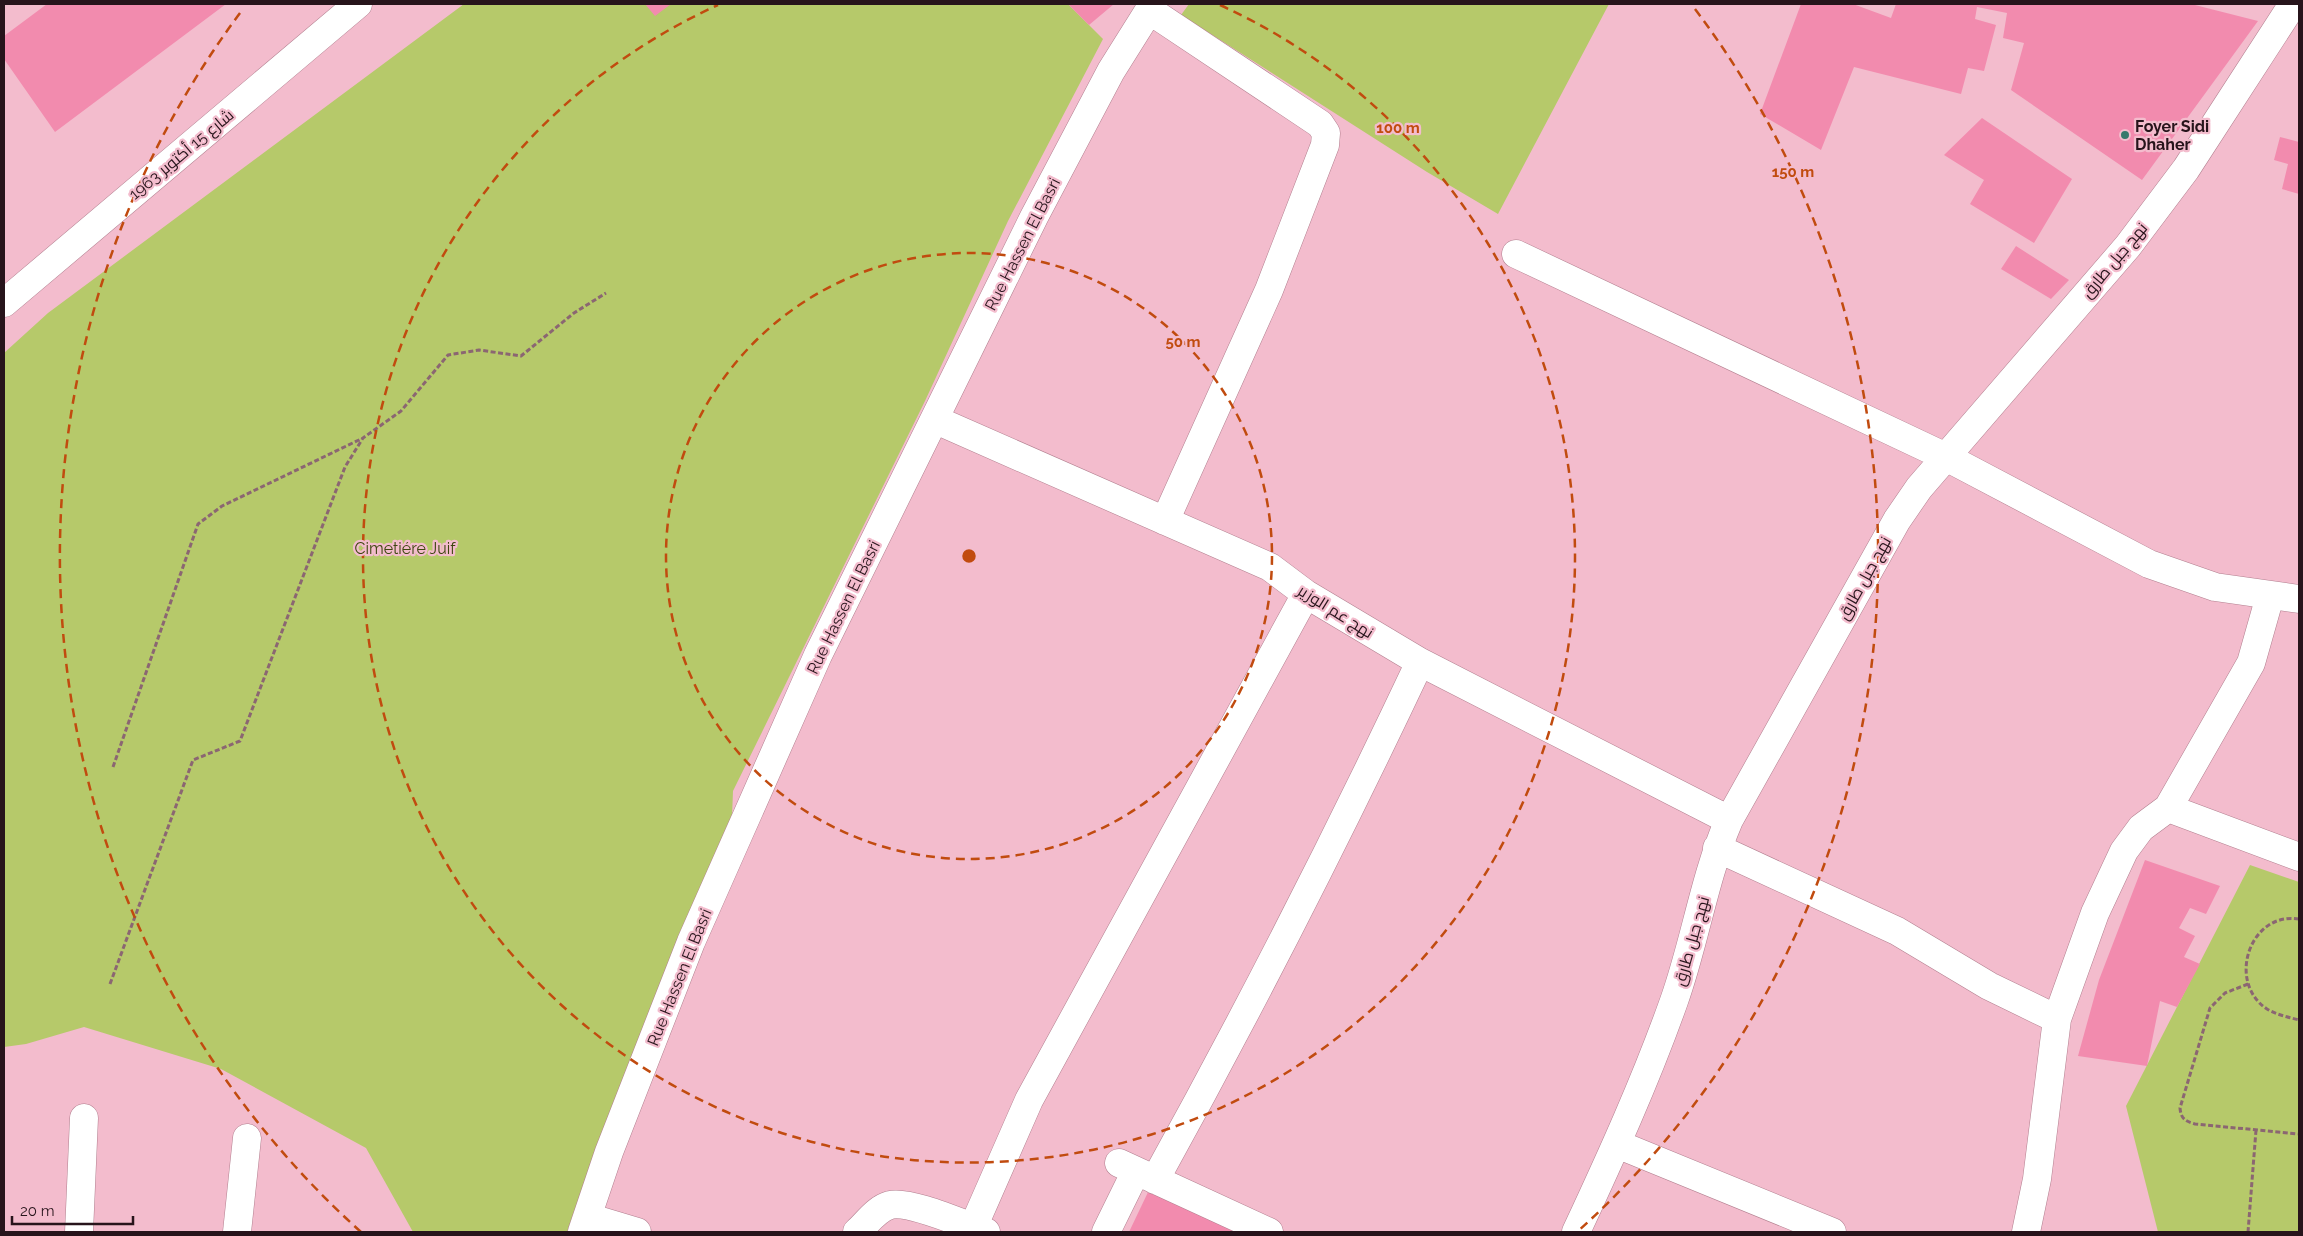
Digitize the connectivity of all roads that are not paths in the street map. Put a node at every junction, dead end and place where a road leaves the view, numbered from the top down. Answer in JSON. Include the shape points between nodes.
{"nodes":[{"id":1,"x":358,"y":4,"type":"edge"},
{"id":2,"x":2293,"y":4,"type":"edge"},
{"id":3,"x":1151,"y":7,"type":"edge"},
{"id":4,"x":1516,"y":254,"type":"dead end"},
{"id":5,"x":4,"y":303,"type":"edge"},
{"id":6,"x":936,"y":420,"type":"junction"},
{"id":7,"x":1946,"y":457,"type":"junction"},
{"id":8,"x":1165,"y":521,"type":"junction"},
{"id":9,"x":1306,"y":594,"type":"junction"},
{"id":10,"x":2270,"y":596,"type":"junction"},
{"id":11,"x":2299,"y":599,"type":"edge"},
{"id":12,"x":1420,"y":662,"type":"junction"},
{"id":13,"x":2168,"y":808,"type":"junction"},
{"id":14,"x":1729,"y":820,"type":"junction"},
{"id":15,"x":1717,"y":848,"type":"junction"},
{"id":16,"x":2299,"y":857,"type":"edge"},
{"id":17,"x":2057,"y":1019,"type":"junction"},
{"id":18,"x":84,"y":1118,"type":"dead end"},
{"id":19,"x":247,"y":1138,"type":"dead end"},
{"id":20,"x":1617,"y":1144,"type":"junction"},
{"id":21,"x":1137,"y":1171,"type":"junction"},
{"id":22,"x":585,"y":1224,"type":"edge"},
{"id":23,"x":977,"y":1231,"type":"edge"},
{"id":24,"x":79,"y":1232,"type":"edge"},
{"id":25,"x":237,"y":1232,"type":"edge"},
{"id":26,"x":637,"y":1232,"type":"edge"},
{"id":27,"x":857,"y":1232,"type":"edge"},
{"id":28,"x":1106,"y":1232,"type":"edge"},
{"id":29,"x":1268,"y":1232,"type":"edge"},
{"id":30,"x":1576,"y":1232,"type":"edge"},
{"id":31,"x":1832,"y":1232,"type":"edge"},
{"id":32,"x":2026,"y":1232,"type":"edge"}],
"edges":[{"from":1,"to":5,"type":"street","name":"شارع 15 أكتوبر 1963"},
{"from":2,"to":7,"type":"street","name":"نهج جبل طارق","via":[[2186,169],[2134,238]]},
{"from":3,"to":6,"type":"street","name":"Rue Hassen El Basri","via":[[1111,71],[1034,217]]},
{"from":3,"to":8,"type":"street","via":[[1320,124],[1326,133],[1325,145],[1269,290]]},
{"from":4,"to":7,"type":"street"},
{"from":6,"to":8,"type":"street","name":"نهج عم الوزير"},
{"from":6,"to":22,"type":"street","name":"Rue Hassen El Basri","via":[[818,655],[758,788],[691,942],[609,1152]]},
{"from":7,"to":10,"type":"street","via":[[2149,564],[2215,587]]},
{"from":7,"to":14,"type":"street","name":"نهج جبل طارق","via":[[1896,520]]},
{"from":8,"to":9,"type":"street","name":"نهج عم الوزير","via":[[1270,567]]},
{"from":9,"to":12,"type":"street","name":"نهج عم الوزير"},
{"from":9,"to":23,"type":"street","via":[[1028,1100]]},
{"from":10,"to":11,"type":"street"},
{"from":10,"to":13,"type":"street","via":[[2251,663]]},
{"from":12,"to":14,"type":"street","name":"نهج عم الوزير"},
{"from":12,"to":21,"type":"street","via":[[1240,1026]]},
{"from":13,"to":16,"type":"street"},
{"from":13,"to":17,"type":"street","via":[[2142,828],[2124,851],[2095,914]]},
{"from":14,"to":15,"type":"street","name":"نهج جبل طارق"},
{"from":15,"to":17,"type":"street","via":[[1897,931],[1989,986]]},
{"from":15,"to":20,"type":"street","name":"نهج جبل طارق","via":[[1674,1000]]},
{"from":17,"to":32,"type":"street","via":[[2037,1179]]},
{"from":18,"to":24,"type":"street"},
{"from":19,"to":25,"type":"street"},
{"from":20,"to":30,"type":"street","name":"نهج جبل طارق"},
{"from":20,"to":31,"type":"street"},
{"from":21,"to":28,"type":"street"},
{"from":21,"to":29,"type":"street"},
{"from":22,"to":26,"type":"street"},
{"from":23,"to":27,"type":"street","via":[[909,1205],[891,1205],[879,1210]]}]}
